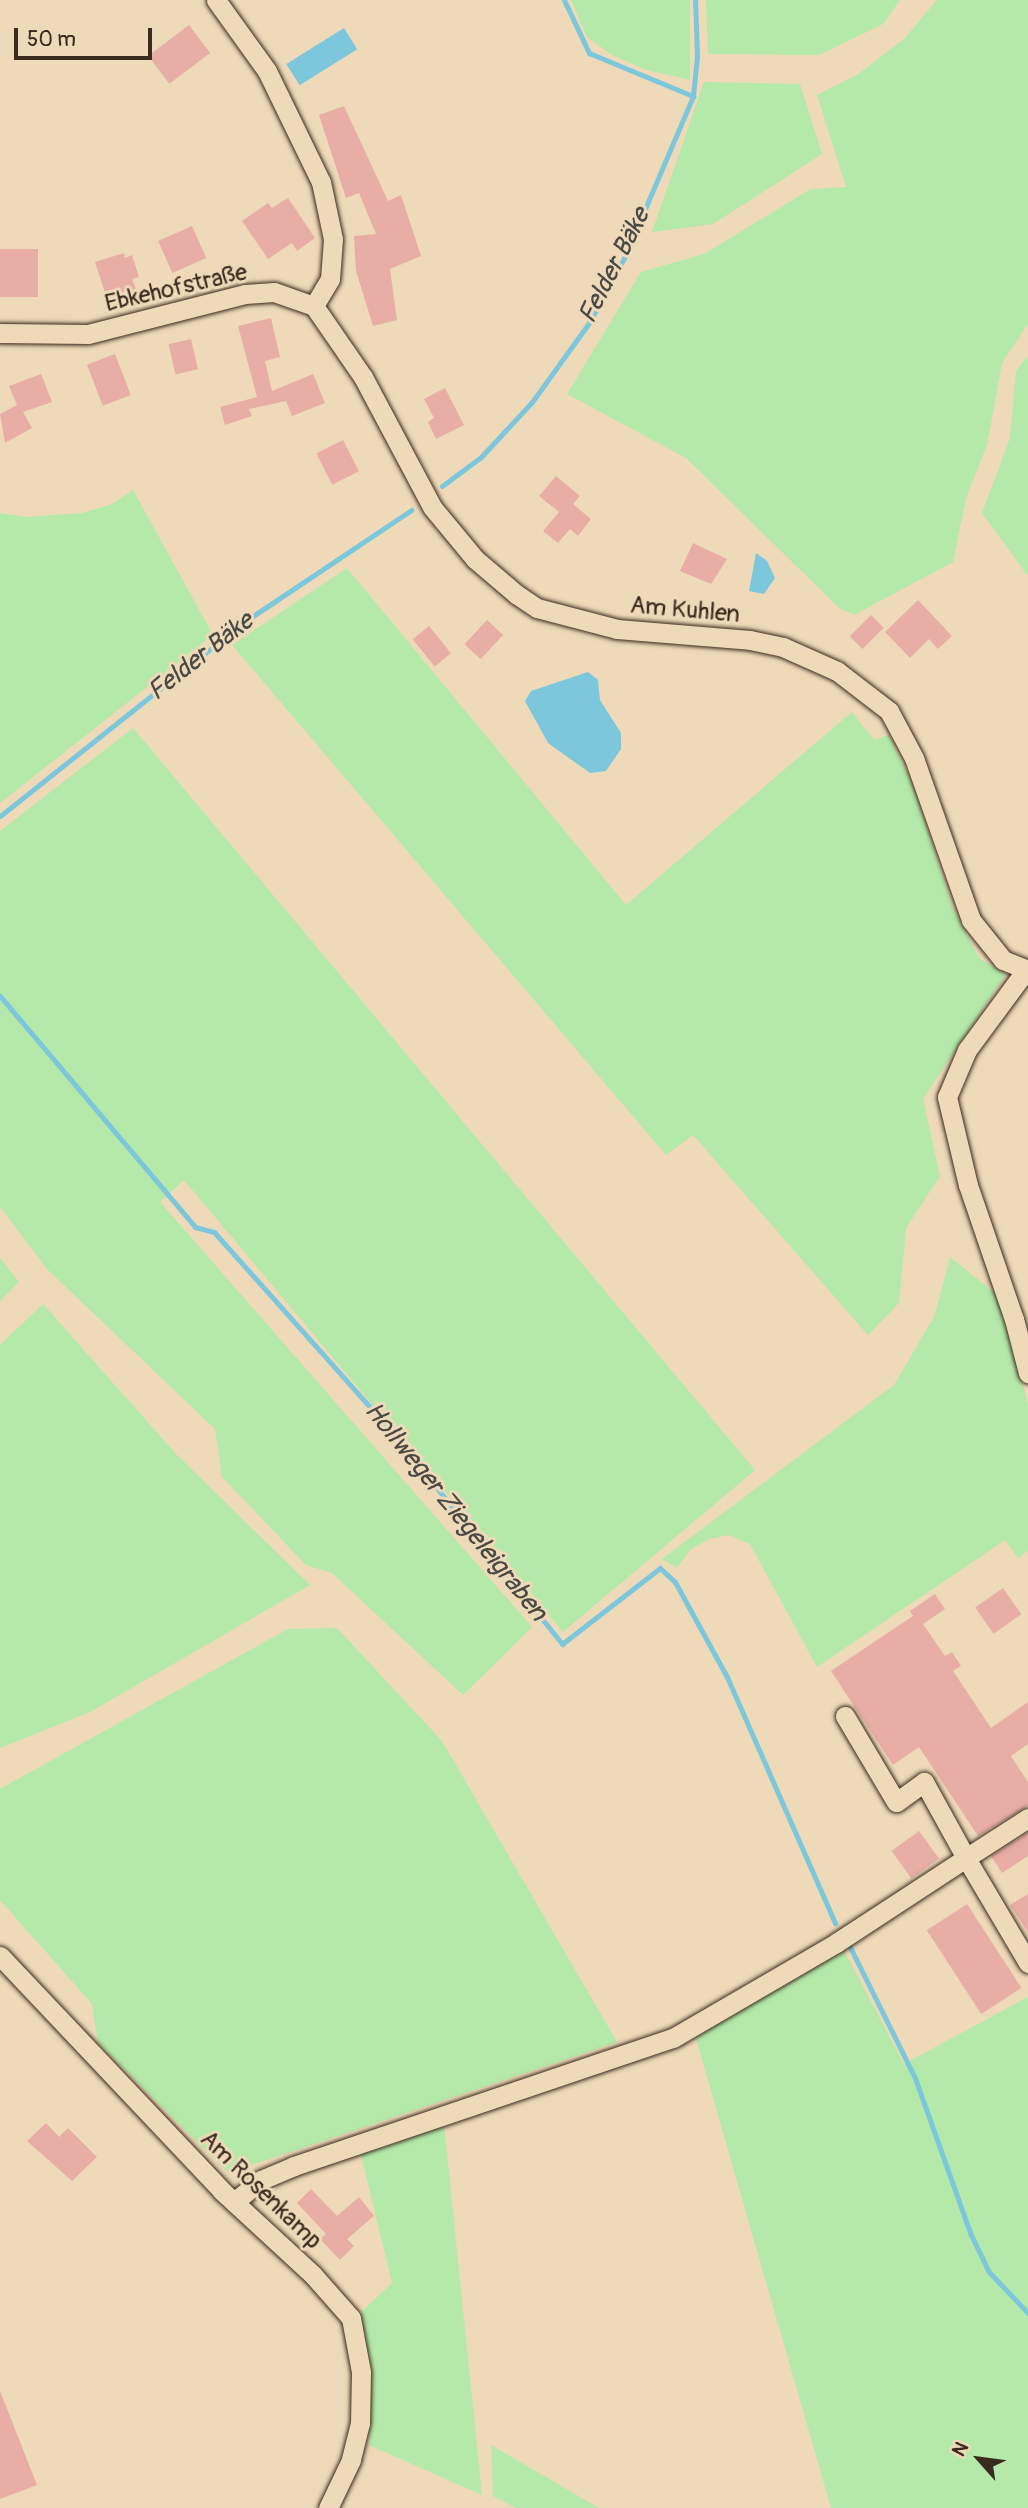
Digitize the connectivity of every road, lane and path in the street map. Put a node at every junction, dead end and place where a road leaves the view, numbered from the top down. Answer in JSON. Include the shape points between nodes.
{"nodes":[{"id":1,"x":216,"y":0,"type":"edge"},
{"id":2,"x":314,"y":306,"type":"junction"},
{"id":3,"x":0,"y":332,"type":"edge"},
{"id":4,"x":1027,"y":970,"type":"edge"},
{"id":5,"x":1028,"y":1373,"type":"edge"},
{"id":6,"x":845,"y":1716,"type":"dead end"},
{"id":7,"x":1028,"y":1818,"type":"edge"},
{"id":8,"x":966,"y":1858,"type":"junction"},
{"id":9,"x":0,"y":1956,"type":"edge"},
{"id":10,"x":1028,"y":1963,"type":"edge"},
{"id":11,"x":234,"y":2202,"type":"junction"},
{"id":12,"x":328,"y":2508,"type":"edge"}],
"edges":[{"from":1,"to":2,"type":"street","via":[[267,71],[321,183],[333,239],[330,279]]},
{"from":2,"to":3,"type":"street","name":"Ebkehofstraße","via":[[274,292],[245,294],[88,334]]},
{"from":2,"to":4,"type":"street","name":"Am Kuhlen","via":[[363,377],[432,507],[475,559],[516,594],[537,608],[617,629],[783,647],[837,671],[889,711],[914,758],[971,920],[1003,960]]},
{"from":4,"to":5,"type":"street","via":[[967,1050],[947,1097],[968,1185]]},
{"from":6,"to":8,"type":"street","via":[[896,1802],[924,1782]]},
{"from":7,"to":8,"type":"street"},
{"from":8,"to":10,"type":"street"},
{"from":8,"to":11,"type":"street","via":[[836,1943],[673,2038],[294,2166],[261,2179]]},
{"from":9,"to":11,"type":"street","name":"Am Rosenkamp"},
{"from":11,"to":12,"type":"street","name":"Am Rosenkamp","via":[[313,2275],[351,2318],[361,2372],[360,2423],[351,2459]]}]}
